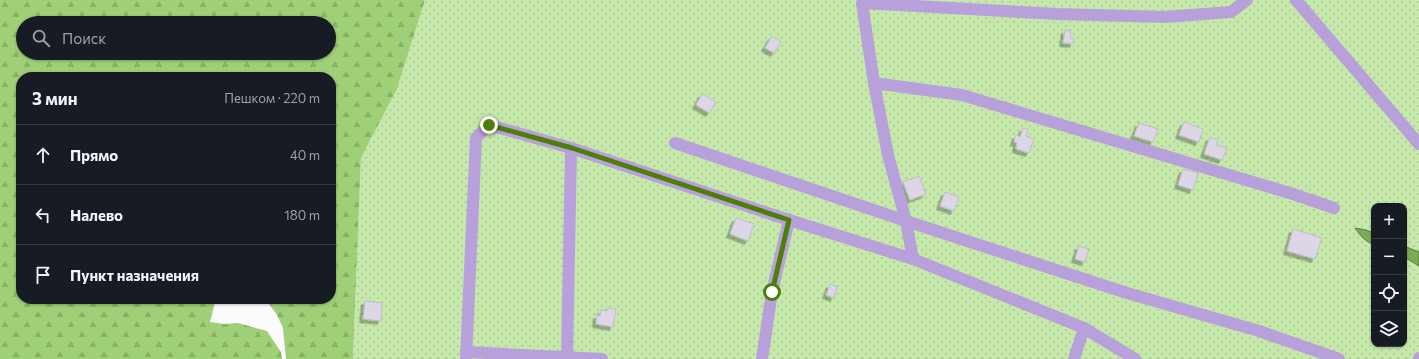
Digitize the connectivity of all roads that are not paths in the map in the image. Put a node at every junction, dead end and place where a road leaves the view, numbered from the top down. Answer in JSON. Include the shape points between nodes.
{"nodes":[{"id":1,"x":1248,"y":0,"type":"edge"},
{"id":2,"x":1296,"y":0,"type":"edge"},
{"id":3,"x":874,"y":83,"type":"junction"},
{"id":4,"x":675,"y":143,"type":"dead end"},
{"id":5,"x":1419,"y":144,"type":"edge"},
{"id":6,"x":572,"y":148,"type":"junction"},
{"id":7,"x":1334,"y":208,"type":"dead end"},
{"id":8,"x":789,"y":220,"type":"junction"},
{"id":9,"x":906,"y":221,"type":"junction"},
{"id":10,"x":913,"y":259,"type":"junction"},
{"id":11,"x":1084,"y":328,"type":"junction"},
{"id":12,"x":466,"y":356,"type":"edge"},
{"id":13,"x":567,"y":358,"type":"edge"},
{"id":14,"x":602,"y":359,"type":"edge"},
{"id":15,"x":762,"y":359,"type":"edge"},
{"id":16,"x":1074,"y":359,"type":"edge"},
{"id":17,"x":1135,"y":359,"type":"edge"},
{"id":18,"x":1339,"y":359,"type":"edge"}],
"edges":[{"from":1,"to":3,"type":"street","via":[[1232,12],[1165,17],[862,3]]},
{"from":2,"to":5,"type":"street"},
{"from":3,"to":7,"type":"street","via":[[962,95]]},
{"from":3,"to":9,"type":"street","via":[[888,155]]},
{"from":4,"to":9,"type":"street"},
{"from":6,"to":8,"type":"street"},
{"from":6,"to":12,"type":"street","via":[[489,125],[476,138]]},
{"from":6,"to":13,"type":"street"},
{"from":8,"to":10,"type":"street"},
{"from":8,"to":15,"type":"street","via":[[772,292]]},
{"from":9,"to":10,"type":"street"},
{"from":9,"to":18,"type":"street","via":[[1127,293],[1259,331]]},
{"from":10,"to":11,"type":"street"},
{"from":11,"to":16,"type":"street"},
{"from":11,"to":17,"type":"street"},
{"from":12,"to":13,"type":"street"},
{"from":13,"to":14,"type":"street"}]}
